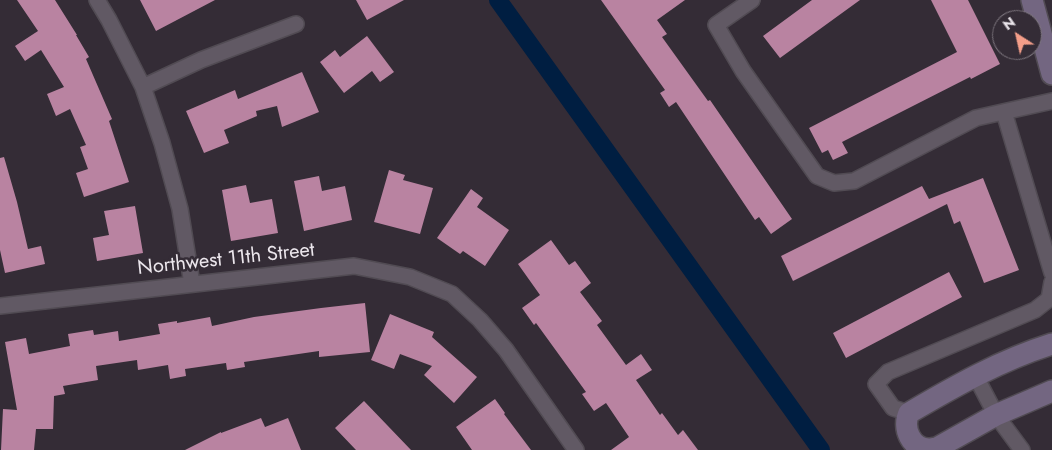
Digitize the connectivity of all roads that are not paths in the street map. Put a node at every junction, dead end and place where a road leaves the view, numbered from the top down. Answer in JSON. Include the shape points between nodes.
{"nodes":[{"id":1,"x":97,"y":0,"type":"edge"},
{"id":2,"x":752,"y":0,"type":"edge"},
{"id":3,"x":1032,"y":0,"type":"edge"},
{"id":4,"x":296,"y":24,"type":"dead end"},
{"id":5,"x":1052,"y":74,"type":"edge"},
{"id":6,"x":143,"y":87,"type":"junction"},
{"id":7,"x":1052,"y":101,"type":"edge"},
{"id":8,"x":1004,"y":112,"type":"junction"},
{"id":9,"x":1052,"y":273,"type":"edge"},
{"id":10,"x":1052,"y":282,"type":"edge"},
{"id":11,"x":192,"y":284,"type":"junction"},
{"id":12,"x":0,"y":306,"type":"edge"},
{"id":13,"x":1052,"y":344,"type":"edge"},
{"id":14,"x":975,"y":375,"type":"junction"},
{"id":15,"x":1052,"y":391,"type":"edge"},
{"id":16,"x":909,"y":413,"type":"junction"},
{"id":17,"x":996,"y":415,"type":"junction"},
{"id":18,"x":576,"y":450,"type":"edge"},
{"id":19,"x":1022,"y":450,"type":"edge"}],
"edges":[{"from":1,"to":6,"type":"street"},
{"from":2,"to":8,"type":"street","via":[[716,25],[743,71],[817,176],[834,183],[854,181],[976,118]]},
{"from":3,"to":5,"type":"street"},
{"from":4,"to":6,"type":"street","via":[[201,60]]},
{"from":6,"to":11,"type":"street","via":[[180,209]]},
{"from":7,"to":8,"type":"street"},
{"from":8,"to":9,"type":"street"},
{"from":10,"to":16,"type":"street","via":[[1048,298],[1035,310],[888,372],[876,384],[893,408]]},
{"from":11,"to":12,"type":"street","name":"Northwest 11th Street"},
{"from":11,"to":18,"type":"street","name":"Northwest 11th Street","via":[[354,266],[410,277],[452,294],[506,350]]},
{"from":13,"to":14,"type":"street"},
{"from":14,"to":16,"type":"street"},
{"from":14,"to":17,"type":"street"},
{"from":15,"to":17,"type":"street"},
{"from":16,"to":17,"type":"street","via":[[908,434],[915,444],[928,450]]},
{"from":17,"to":19,"type":"street"}]}
